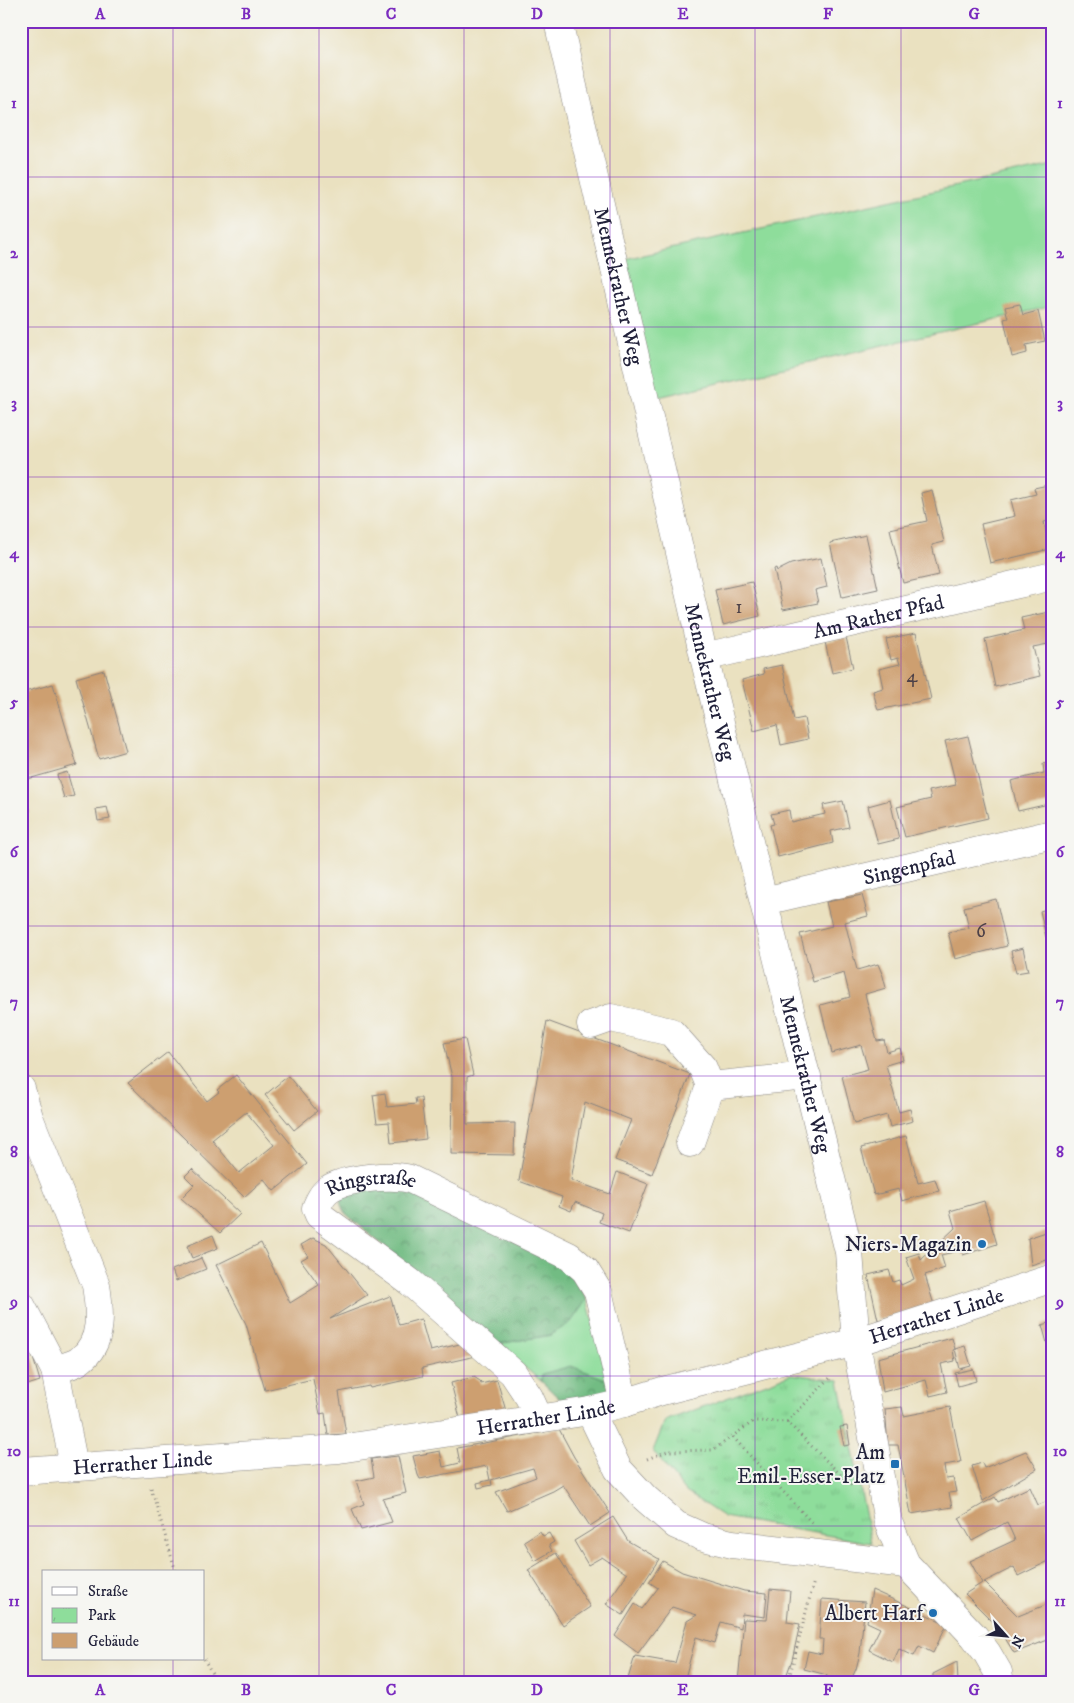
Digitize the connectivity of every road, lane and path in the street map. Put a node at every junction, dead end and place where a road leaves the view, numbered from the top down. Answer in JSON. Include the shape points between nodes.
{"nodes":[{"id":1,"x":558,"y":21,"type":"edge"},
{"id":2,"x":1053,"y":576,"type":"edge"},
{"id":3,"x":704,"y":657,"type":"junction"},
{"id":4,"x":1053,"y":834,"type":"edge"},
{"id":5,"x":764,"y":901,"type":"junction"},
{"id":6,"x":592,"y":1025,"type":"dead end"},
{"id":7,"x":806,"y":1076,"type":"junction"},
{"id":8,"x":710,"y":1086,"type":"junction"},
{"id":9,"x":21,"y":1089,"type":"edge"},
{"id":10,"x":690,"y":1143,"type":"dead end"},
{"id":11,"x":1053,"y":1278,"type":"edge"},
{"id":12,"x":21,"y":1305,"type":"edge"},
{"id":13,"x":857,"y":1352,"type":"junction"},
{"id":14,"x":55,"y":1370,"type":"junction"},
{"id":15,"x":624,"y":1403,"type":"junction"},
{"id":16,"x":590,"y":1412,"type":"junction"},
{"id":17,"x":539,"y":1419,"type":"junction"},
{"id":18,"x":787,"y":1422,"type":"junction"},
{"id":19,"x":733,"y":1437,"type":"junction"},
{"id":20,"x":143,"y":1461,"type":"junction"},
{"id":21,"x":74,"y":1466,"type":"junction"},
{"id":22,"x":618,"y":1469,"type":"junction"},
{"id":23,"x":21,"y":1471,"type":"edge"},
{"id":24,"x":854,"y":1488,"type":"dead end"},
{"id":25,"x":832,"y":1556,"type":"junction"},
{"id":26,"x":906,"y":1564,"type":"junction"},
{"id":27,"x":175,"y":1570,"type":"edge"},
{"id":28,"x":205,"y":1660,"type":"edge"},
{"id":29,"x":217,"y":1682,"type":"edge"},
{"id":30,"x":788,"y":1682,"type":"edge"},
{"id":31,"x":1000,"y":1682,"type":"edge"}],
"edges":[{"from":1,"to":3,"type":"street","name":"Mennekrather Weg"},
{"from":2,"to":3,"type":"street","name":"Am Rather Pfad"},
{"from":3,"to":5,"type":"street","name":"Mennekrather Weg"},
{"from":4,"to":5,"type":"street","name":"Singenpfad"},
{"from":5,"to":7,"type":"street","name":"Mennekrather Weg"},
{"from":6,"to":8,"type":"street","via":[[612,1018],[671,1032],[703,1068]]},
{"from":7,"to":8,"type":"street"},
{"from":7,"to":13,"type":"street","name":"Mennekrather Weg","via":[[849,1252]]},
{"from":8,"to":10,"type":"street"},
{"from":9,"to":14,"type":"street","via":[[29,1117],[96,1285],[100,1309],[98,1332],[92,1349],[79,1362]]},
{"from":11,"to":13,"type":"street","name":"Herrather Linde"},
{"from":12,"to":14,"type":"street"},
{"from":13,"to":15,"type":"street","name":"Herrather Linde","via":[[662,1390]]},
{"from":13,"to":18,"type":"path"},
{"from":13,"to":26,"type":"street","via":[[888,1522]]},
{"from":14,"to":21,"type":"street"},
{"from":15,"to":16,"type":"street","name":"Herrather Linde"},
{"from":15,"to":17,"type":"street","name":"Ringstraße","via":[[598,1291],[585,1270],[570,1256],[410,1179],[378,1176],[330,1188],[316,1208],[319,1215],[410,1282],[513,1373]]},
{"from":16,"to":17,"type":"street","name":"Herrather Linde"},
{"from":16,"to":22,"type":"street"},
{"from":17,"to":20,"type":"street","name":"Herrather Linde","via":[[339,1449]]},
{"from":18,"to":19,"type":"path","via":[[754,1421]]},
{"from":18,"to":24,"type":"path"},
{"from":19,"to":22,"type":"path","via":[[713,1450],[668,1451]]},
{"from":19,"to":25,"type":"path"},
{"from":20,"to":21,"type":"street","name":"Herrather Linde"},
{"from":20,"to":27,"type":"path"},
{"from":21,"to":23,"type":"street","name":"Herrather Linde"},
{"from":22,"to":25,"type":"street","via":[[676,1526],[732,1544]]},
{"from":25,"to":26,"type":"street"},
{"from":25,"to":30,"type":"path"},
{"from":26,"to":31,"type":"street","via":[[974,1636],[998,1672]]},
{"from":28,"to":29,"type":"path"}]}
